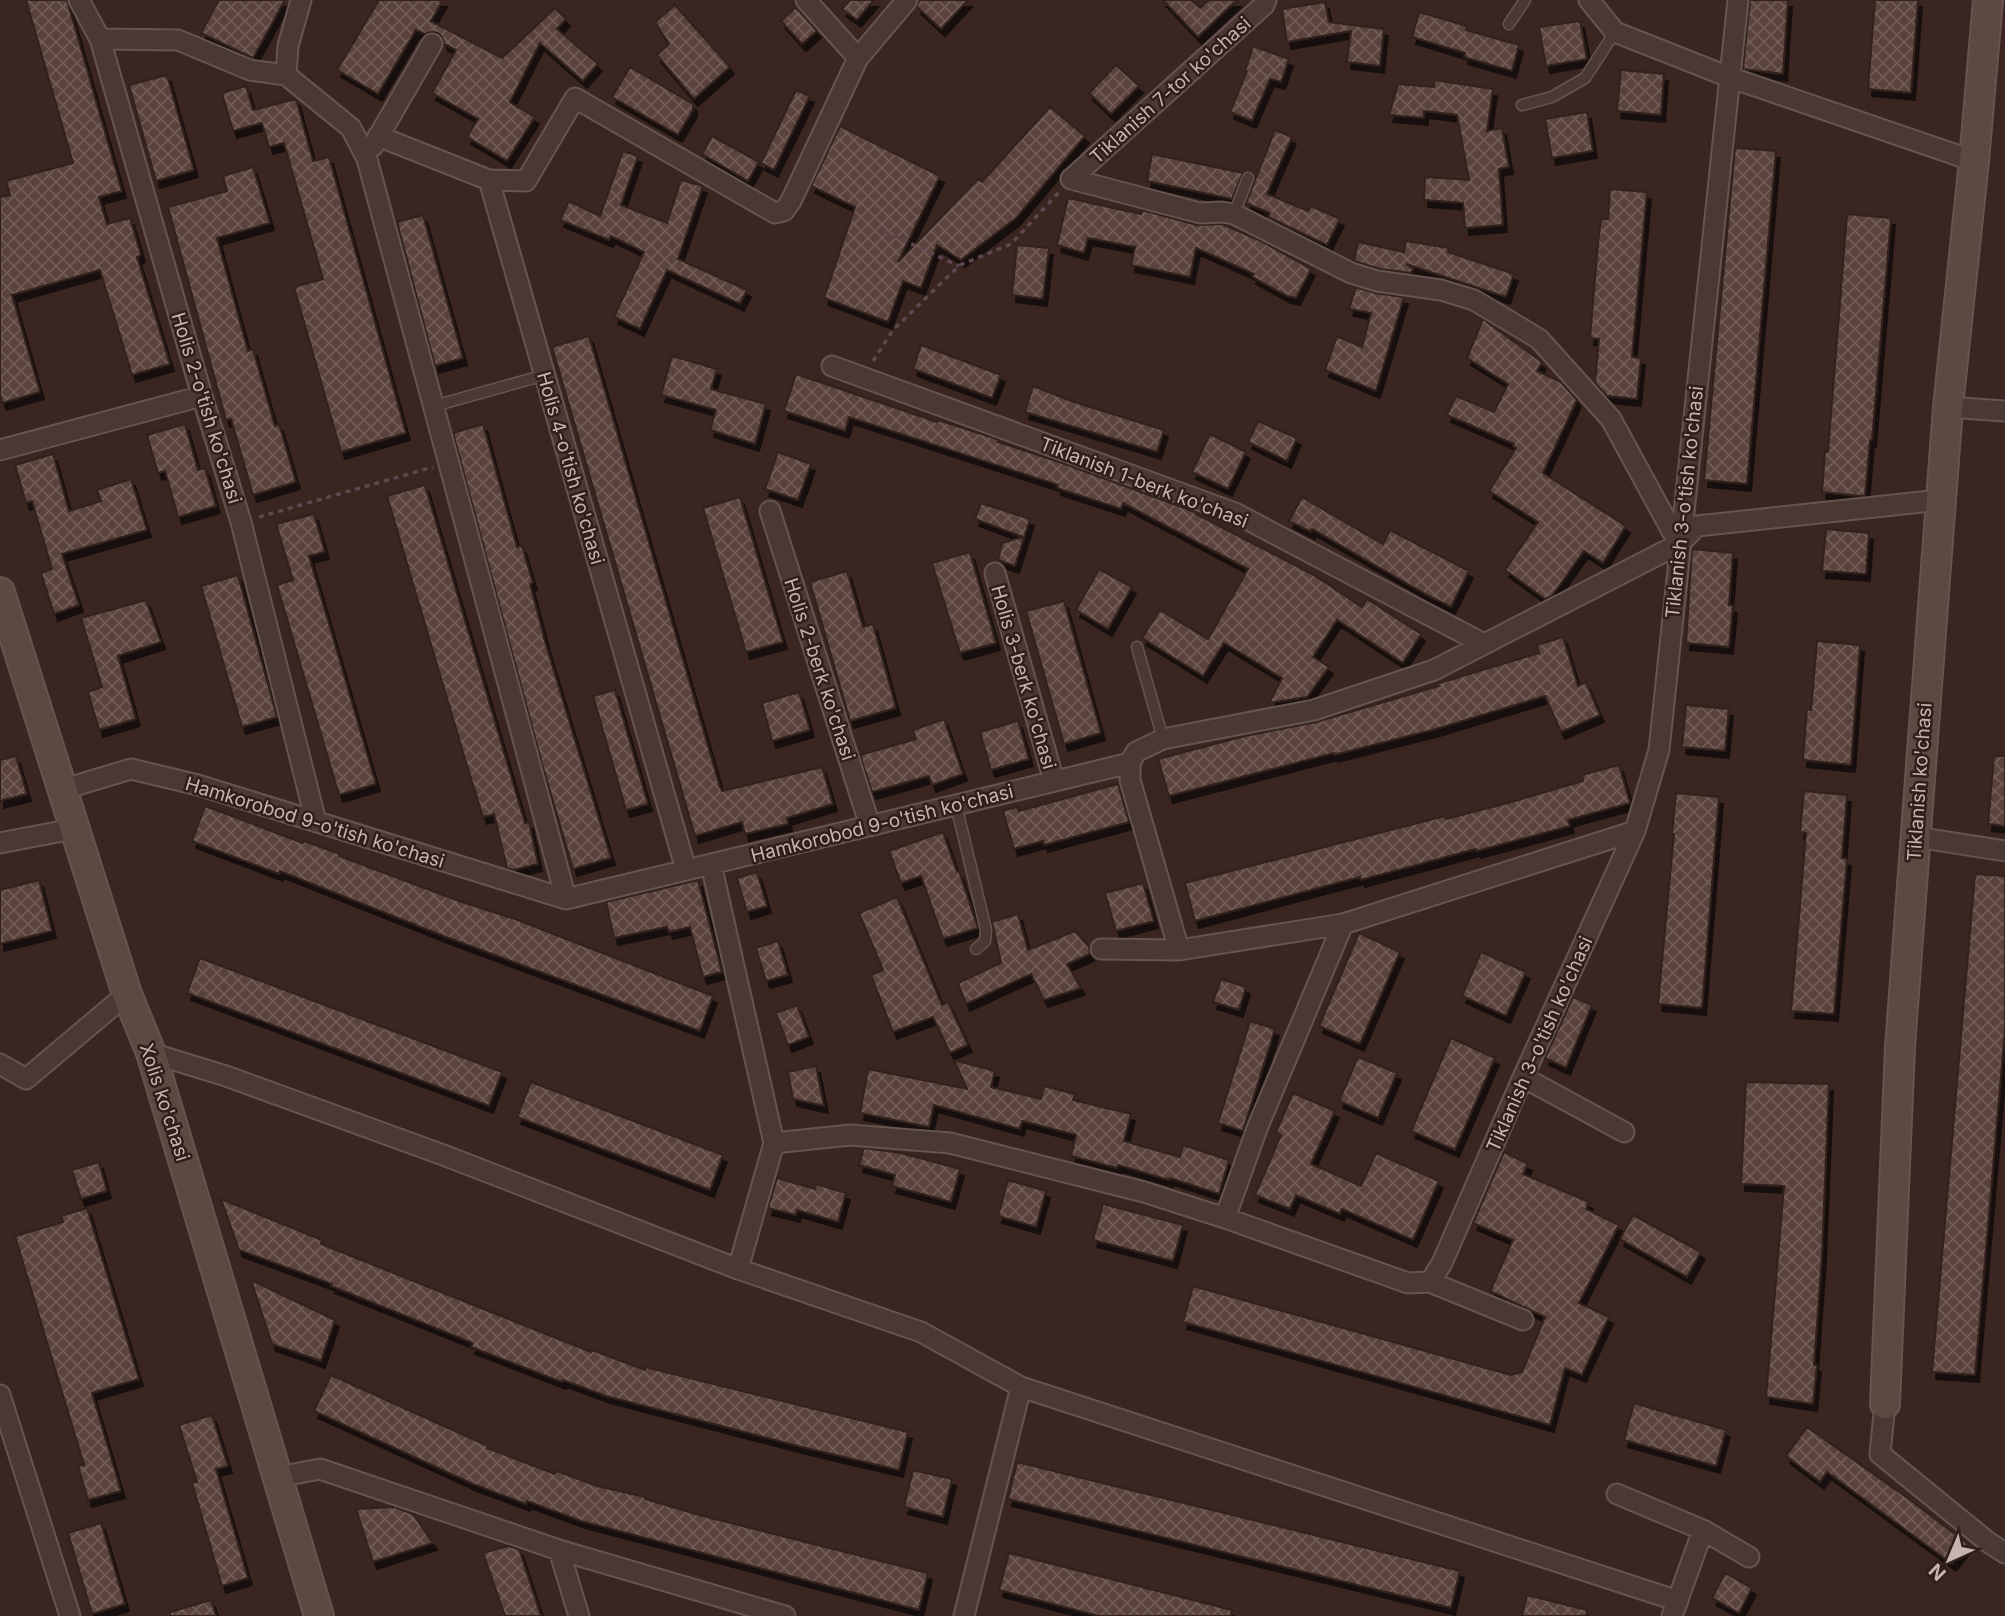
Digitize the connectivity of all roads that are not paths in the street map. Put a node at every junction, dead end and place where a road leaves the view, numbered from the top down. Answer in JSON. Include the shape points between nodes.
{"nodes":[{"id":1,"x":79,"y":0,"type":"edge"},
{"id":2,"x":301,"y":0,"type":"edge"},
{"id":3,"x":806,"y":0,"type":"edge"},
{"id":4,"x":907,"y":0,"type":"edge"},
{"id":5,"x":1266,"y":0,"type":"edge"},
{"id":6,"x":1525,"y":0,"type":"edge"},
{"id":7,"x":1589,"y":0,"type":"edge"},
{"id":8,"x":1738,"y":0,"type":"edge"},
{"id":9,"x":1988,"y":0,"type":"edge"},
{"id":10,"x":1509,"y":24,"type":"dead end"},
{"id":11,"x":1615,"y":32,"type":"junction"},
{"id":12,"x":100,"y":39,"type":"junction"},
{"id":13,"x":432,"y":44,"type":"dead end"},
{"id":14,"x":858,"y":58,"type":"junction"},
{"id":15,"x":286,"y":75,"type":"junction"},
{"id":16,"x":1729,"y":77,"type":"junction"},
{"id":17,"x":1522,"y":105,"type":"dead end"},
{"id":18,"x":378,"y":136,"type":"junction"},
{"id":19,"x":367,"y":159,"type":"junction"},
{"id":20,"x":1974,"y":161,"type":"junction"},
{"id":21,"x":1248,"y":178,"type":"dead end"},
{"id":22,"x":489,"y":180,"type":"junction"},
{"id":23,"x":1234,"y":214,"type":"junction"},
{"id":24,"x":832,"y":366,"type":"dead end"},
{"id":25,"x":545,"y":375,"type":"junction"},
{"id":26,"x":202,"y":397,"type":"junction"},
{"id":27,"x":433,"y":406,"type":"junction"},
{"id":28,"x":1948,"y":407,"type":"junction"},
{"id":29,"x":2005,"y":411,"type":"edge"},
{"id":30,"x":0,"y":450,"type":"edge"},
{"id":31,"x":1940,"y":500,"type":"junction"},
{"id":32,"x":770,"y":511,"type":"dead end"},
{"id":33,"x":1679,"y":544,"type":"junction"},
{"id":34,"x":995,"y":573,"type":"dead end"},
{"id":35,"x":0,"y":592,"type":"edge"},
{"id":36,"x":1482,"y":643,"type":"junction"},
{"id":37,"x":1137,"y":648,"type":"dead end"},
{"id":38,"x":1163,"y":739,"type":"junction"},
{"id":39,"x":1130,"y":763,"type":"junction"},
{"id":40,"x":1054,"y":781,"type":"junction"},
{"id":41,"x":61,"y":790,"type":"junction"},
{"id":42,"x":956,"y":805,"type":"junction"},
{"id":43,"x":316,"y":822,"type":"junction"},
{"id":44,"x":870,"y":826,"type":"junction"},
{"id":45,"x":73,"y":830,"type":"junction"},
{"id":46,"x":1635,"y":831,"type":"junction"},
{"id":47,"x":1916,"y":837,"type":"junction"},
{"id":48,"x":0,"y":844,"type":"edge"},
{"id":49,"x":2005,"y":850,"type":"edge"},
{"id":50,"x":710,"y":864,"type":"junction"},
{"id":51,"x":686,"y":870,"type":"junction"},
{"id":52,"x":566,"y":899,"type":"junction"},
{"id":53,"x":1343,"y":924,"type":"junction"},
{"id":54,"x":976,"y":949,"type":"dead end"},
{"id":55,"x":1101,"y":949,"type":"dead end"},
{"id":56,"x":1179,"y":950,"type":"junction"},
{"id":57,"x":127,"y":994,"type":"junction"},
{"id":58,"x":151,"y":1053,"type":"junction"},
{"id":59,"x":3,"y":1069,"type":"edge"},
{"id":60,"x":1523,"y":1077,"type":"junction"},
{"id":61,"x":1624,"y":1132,"type":"dead end"},
{"id":62,"x":774,"y":1143,"type":"junction"},
{"id":63,"x":1225,"y":1218,"type":"junction"},
{"id":64,"x":738,"y":1269,"type":"junction"},
{"id":65,"x":1430,"y":1282,"type":"junction"},
{"id":66,"x":1522,"y":1320,"type":"dead end"},
{"id":67,"x":1021,"y":1387,"type":"junction"},
{"id":68,"x":0,"y":1395,"type":"edge"},
{"id":69,"x":1885,"y":1404,"type":"joint"},
{"id":70,"x":278,"y":1477,"type":"junction"},
{"id":71,"x":1617,"y":1494,"type":"dead end"},
{"id":72,"x":1703,"y":1530,"type":"junction"},
{"id":73,"x":559,"y":1550,"type":"junction"},
{"id":74,"x":2005,"y":1553,"type":"edge"},
{"id":75,"x":1749,"y":1557,"type":"dead end"},
{"id":76,"x":1675,"y":1609,"type":"edge"},
{"id":77,"x":70,"y":1616,"type":"edge"},
{"id":78,"x":319,"y":1616,"type":"edge"},
{"id":79,"x":579,"y":1616,"type":"edge"},
{"id":80,"x":785,"y":1616,"type":"edge"},
{"id":81,"x":964,"y":1616,"type":"edge"}],
"edges":[{"from":1,"to":12,"type":"street","name":"Holis 2-o'tish ko'chasi"},
{"from":2,"to":15,"type":"street","via":[[288,46]]},
{"from":3,"to":14,"type":"street"},
{"from":4,"to":14,"type":"street"},
{"from":5,"to":23,"type":"street","name":"Tiklanish 7-tor ko'chasi","via":[[1071,179],[1200,213]]},
{"from":6,"to":10,"type":"lane"},
{"from":7,"to":11,"type":"street"},
{"from":8,"to":16,"type":"street","name":"Tiklanish 3-o'tish ko'chasi"},
{"from":9,"to":20,"type":"street","name":"Tiklanish ko'chasi"},
{"from":11,"to":16,"type":"street"},
{"from":11,"to":17,"type":"lane","via":[[1585,78],[1552,97]]},
{"from":12,"to":15,"type":"street","via":[[178,40],[250,70]]},
{"from":12,"to":26,"type":"street","name":"Holis 2-o'tish ko'chasi"},
{"from":13,"to":18,"type":"street"},
{"from":14,"to":22,"type":"street","via":[[784,211],[775,213],[575,98],[526,181]]},
{"from":15,"to":19,"type":"street","via":[[351,128]]},
{"from":16,"to":20,"type":"street"},
{"from":16,"to":33,"type":"street","name":"Tiklanish 3-o'tish ko'chasi"},
{"from":18,"to":19,"type":"street"},
{"from":18,"to":22,"type":"street"},
{"from":19,"to":27,"type":"street"},
{"from":20,"to":28,"type":"street","name":"Tiklanish ko'chasi"},
{"from":21,"to":23,"type":"lane"},
{"from":22,"to":25,"type":"street","name":"Holis 4-o'tish ko'chasi"},
{"from":23,"to":33,"type":"street","via":[[1351,273],[1474,300],[1539,339],[1611,419]]},
{"from":24,"to":36,"type":"street","name":"Tiklanish 1-berk ko'chasi","via":[[1235,513]]},
{"from":25,"to":27,"type":"lane"},
{"from":25,"to":51,"type":"street","name":"Holis 4-o'tish ko'chasi"},
{"from":26,"to":30,"type":"street"},
{"from":26,"to":43,"type":"street","name":"Holis 2-o'tish ko'chasi","via":[[242,522]]},
{"from":27,"to":52,"type":"street"},
{"from":28,"to":29,"type":"street"},
{"from":28,"to":31,"type":"street","name":"Tiklanish ko'chasi"},
{"from":31,"to":33,"type":"street","name":"Hamkorobod 9-o'tish ko'chasi","via":[[1697,526]]},
{"from":31,"to":47,"type":"street","name":"Tiklanish ko'chasi"},
{"from":32,"to":44,"type":"street","name":"Holis 2-berk ko'chasi"},
{"from":33,"to":36,"type":"street","name":"Hamkorobod 9-o'tish ko'chasi"},
{"from":33,"to":46,"type":"street","name":"Tiklanish 3-o'tish ko'chasi","via":[[1658,750]]},
{"from":34,"to":40,"type":"street","name":"Holis 3-berk ko'chasi"},
{"from":35,"to":41,"type":"street","name":"Xolis ko'chasi"},
{"from":36,"to":38,"type":"street","name":"Hamkorobod 9-o'tish ko'chasi","via":[[1434,670],[1314,710]]},
{"from":37,"to":38,"type":"lane"},
{"from":38,"to":39,"type":"street","name":"Hamkorobod 9-o'tish ko'chasi","via":[[1136,752]]},
{"from":39,"to":40,"type":"street","name":"Hamkorobod 9-o'tish ko'chasi"},
{"from":39,"to":56,"type":"street","via":[[1130,780]]},
{"from":40,"to":42,"type":"street","name":"Hamkorobod 9-o'tish ko'chasi"},
{"from":41,"to":43,"type":"street","name":"Hamkorobod 9-o'tish ko'chasi","via":[[131,769]]},
{"from":41,"to":45,"type":"street","name":"Xolis ko'chasi"},
{"from":42,"to":44,"type":"street","name":"Hamkorobod 9-o'tish ko'chasi"},
{"from":42,"to":54,"type":"lane","via":[[986,930],[985,941]]},
{"from":43,"to":52,"type":"street","name":"Hamkorobod 9-o'tish ko'chasi"},
{"from":44,"to":50,"type":"street","name":"Hamkorobod 9-o'tish ko'chasi"},
{"from":45,"to":48,"type":"street"},
{"from":45,"to":57,"type":"street","name":"Xolis ko'chasi"},
{"from":46,"to":53,"type":"street"},
{"from":46,"to":60,"type":"street","name":"Tiklanish 3-o'tish ko'chasi"},
{"from":47,"to":49,"type":"street"},
{"from":47,"to":69,"type":"street","name":"Tiklanish ko'chasi","via":[[1900,1047]]},
{"from":50,"to":51,"type":"street","name":"Hamkorobod 9-o'tish ko'chasi"},
{"from":50,"to":62,"type":"street"},
{"from":51,"to":52,"type":"street","name":"Hamkorobod 9-o'tish ko'chasi"},
{"from":53,"to":56,"type":"street"},
{"from":53,"to":63,"type":"street","via":[[1258,1126]]},
{"from":55,"to":56,"type":"street"},
{"from":57,"to":58,"type":"street","name":"Xolis ko'chasi"},
{"from":57,"to":59,"type":"street","via":[[26,1079]]},
{"from":58,"to":64,"type":"street","via":[[433,1151]]},
{"from":58,"to":70,"type":"street","name":"Xolis ko'chasi"},
{"from":60,"to":61,"type":"street"},
{"from":60,"to":65,"type":"street","name":"Tiklanish 3-o'tish ko'chasi","via":[[1443,1263]]},
{"from":62,"to":63,"type":"street","via":[[850,1135],[950,1143],[1144,1192]]},
{"from":62,"to":64,"type":"street"},
{"from":63,"to":65,"type":"street","via":[[1408,1283]]},
{"from":64,"to":67,"type":"street","via":[[921,1332]]},
{"from":65,"to":66,"type":"street"},
{"from":67,"to":76,"type":"street"},
{"from":67,"to":81,"type":"street"},
{"from":68,"to":77,"type":"street"},
{"from":69,"to":74,"type":"street","via":[[1880,1454]]},
{"from":70,"to":73,"type":"street","via":[[320,1469]]},
{"from":70,"to":78,"type":"street","name":"Xolis ko'chasi"},
{"from":71,"to":72,"type":"street"},
{"from":72,"to":75,"type":"street"},
{"from":72,"to":76,"type":"street"},
{"from":73,"to":79,"type":"street"},
{"from":73,"to":80,"type":"street"}]}
